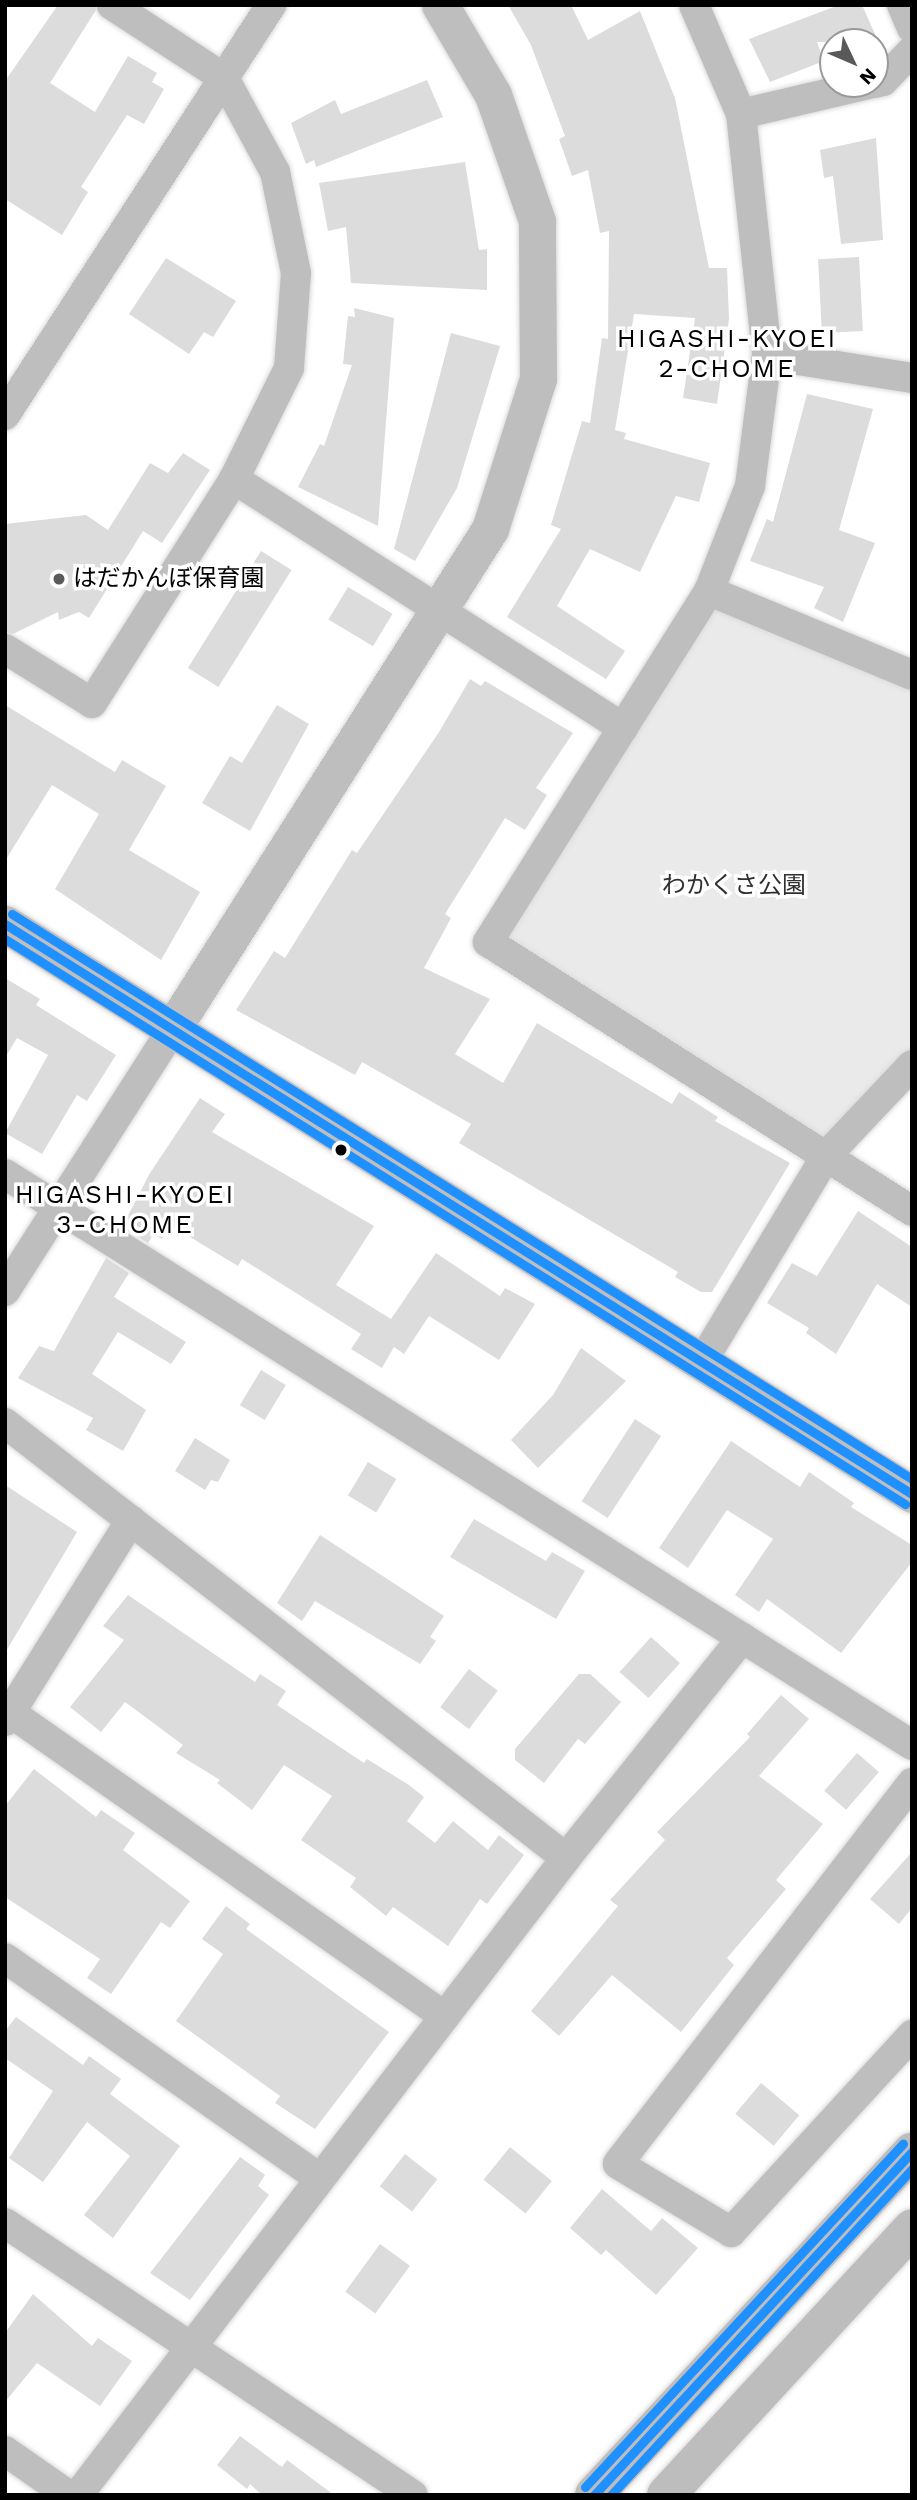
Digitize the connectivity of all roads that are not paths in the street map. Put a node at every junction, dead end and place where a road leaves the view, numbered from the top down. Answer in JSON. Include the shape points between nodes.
{"nodes":[{"id":1,"x":112,"y":5,"type":"edge"},
{"id":2,"x":271,"y":5,"type":"edge"},
{"id":3,"x":440,"y":5,"type":"edge"},
{"id":4,"x":694,"y":5,"type":"edge"},
{"id":5,"x":902,"y":5,"type":"edge"},
{"id":6,"x":912,"y":28,"type":"edge"},
{"id":7,"x":912,"y":51,"type":"edge"},
{"id":8,"x":889,"y":74,"type":"edge"},
{"id":9,"x":224,"y":78,"type":"junction"},
{"id":10,"x":819,"y":96,"type":"edge"},
{"id":11,"x":741,"y":114,"type":"junction"},
{"id":12,"x":767,"y":355,"type":"junction"},
{"id":13,"x":912,"y":378,"type":"edge"},
{"id":14,"x":5,"y":415,"type":"edge"},
{"id":15,"x":234,"y":480,"type":"junction"},
{"id":16,"x":709,"y":591,"type":"junction"},
{"id":17,"x":438,"y":610,"type":"junction"},
{"id":18,"x":5,"y":649,"type":"edge"},
{"id":19,"x":912,"y":675,"type":"edge"},
{"id":20,"x":622,"y":728,"type":"junction"},
{"id":21,"x":5,"y":924,"type":"edge"},
{"id":22,"x":171,"y":1031,"type":"junction"},
{"id":23,"x":912,"y":1066,"type":"edge"},
{"id":24,"x":826,"y":1156,"type":"junction"},
{"id":25,"x":5,"y":1174,"type":"edge"},
{"id":26,"x":59,"y":1209,"type":"junction"},
{"id":27,"x":912,"y":1211,"type":"edge"},
{"id":28,"x":5,"y":1292,"type":"edge"},
{"id":29,"x":703,"y":1360,"type":"junction"},
{"id":30,"x":5,"y":1423,"type":"edge"},
{"id":31,"x":912,"y":1494,"type":"edge"},
{"id":32,"x":131,"y":1520,"type":"junction"},
{"id":33,"x":742,"y":1638,"type":"junction"},
{"id":34,"x":8,"y":1717,"type":"edge"},
{"id":35,"x":912,"y":1745,"type":"edge"},
{"id":36,"x":912,"y":1783,"type":"edge"},
{"id":37,"x":566,"y":1858,"type":"junction"},
{"id":38,"x":5,"y":1958,"type":"edge"},
{"id":39,"x":444,"y":2016,"type":"junction"},
{"id":40,"x":912,"y":2035,"type":"edge"},
{"id":41,"x":912,"y":2151,"type":"edge"},
{"id":42,"x":319,"y":2178,"type":"junction"},
{"id":43,"x":5,"y":2224,"type":"edge"},
{"id":44,"x":912,"y":2228,"type":"edge"},
{"id":45,"x":188,"y":2348,"type":"junction"},
{"id":46,"x":5,"y":2451,"type":"edge"},
{"id":47,"x":68,"y":2495,"type":"edge"},
{"id":48,"x":78,"y":2495,"type":"edge"},
{"id":49,"x":413,"y":2495,"type":"edge"},
{"id":50,"x":594,"y":2495,"type":"edge"},
{"id":51,"x":666,"y":2495,"type":"edge"}],
"edges":[{"from":1,"to":9,"type":"street"},
{"from":2,"to":9,"type":"street"},
{"from":3,"to":17,"type":"street","via":[[493,95],[537,221],[538,379],[490,529]]},
{"from":4,"to":11,"type":"street"},
{"from":5,"to":6,"type":"street"},
{"from":7,"to":8,"type":"street"},
{"from":9,"to":14,"type":"street"},
{"from":9,"to":15,"type":"street","via":[[275,172],[296,274],[289,368]]},
{"from":10,"to":11,"type":"street"},
{"from":11,"to":12,"type":"street"},
{"from":12,"to":13,"type":"street"},
{"from":12,"to":16,"type":"street","via":[[750,486]]},
{"from":15,"to":17,"type":"street"},
{"from":15,"to":18,"type":"street","via":[[92,703]]},
{"from":16,"to":19,"type":"street"},
{"from":16,"to":20,"type":"street"},
{"from":17,"to":20,"type":"street"},
{"from":17,"to":22,"type":"street"},
{"from":20,"to":24,"type":"street","via":[[488,942]]},
{"from":21,"to":22,"type":"street"},
{"from":22,"to":26,"type":"street"},
{"from":22,"to":29,"type":"street"},
{"from":23,"to":24,"type":"street"},
{"from":24,"to":27,"type":"street"},
{"from":24,"to":29,"type":"street"},
{"from":25,"to":26,"type":"street"},
{"from":26,"to":28,"type":"street"},
{"from":26,"to":33,"type":"street"},
{"from":29,"to":31,"type":"street"},
{"from":30,"to":32,"type":"street"},
{"from":32,"to":34,"type":"street"},
{"from":32,"to":37,"type":"street"},
{"from":33,"to":35,"type":"street"},
{"from":33,"to":37,"type":"street"},
{"from":34,"to":39,"type":"street"},
{"from":36,"to":40,"type":"street","via":[[618,2164],[732,2232]]},
{"from":37,"to":39,"type":"street"},
{"from":38,"to":42,"type":"street"},
{"from":39,"to":42,"type":"street"},
{"from":41,"to":50,"type":"highway"},
{"from":42,"to":45,"type":"street"},
{"from":43,"to":45,"type":"street"},
{"from":44,"to":51,"type":"highway"},
{"from":45,"to":48,"type":"street"},
{"from":45,"to":49,"type":"street"},
{"from":46,"to":47,"type":"street"}]}
